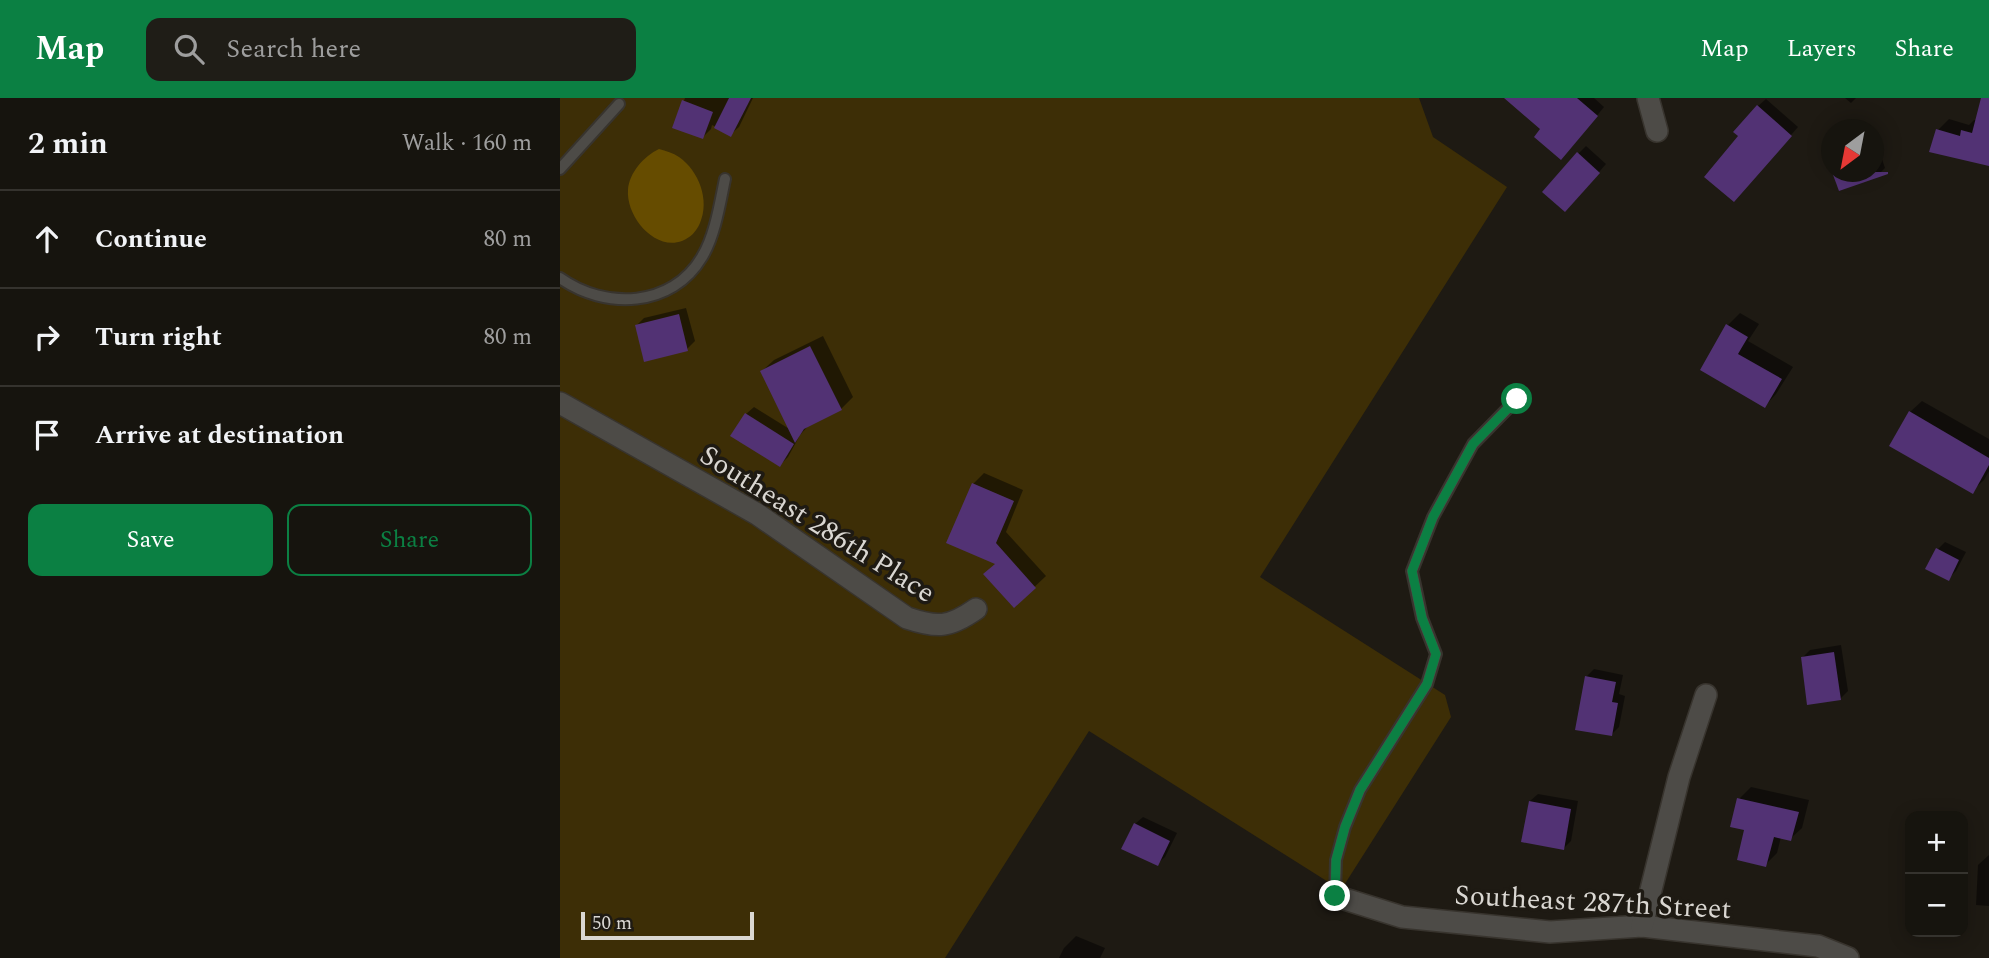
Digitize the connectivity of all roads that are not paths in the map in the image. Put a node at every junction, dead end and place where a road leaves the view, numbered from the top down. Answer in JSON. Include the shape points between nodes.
{"nodes":[{"id":1,"x":1648,"y":98,"type":"edge"},
{"id":2,"x":619,"y":104,"type":"dead end"},
{"id":3,"x":1657,"y":131,"type":"dead end"},
{"id":4,"x":560,"y":169,"type":"edge"},
{"id":5,"x":725,"y":179,"type":"dead end"},
{"id":6,"x":560,"y":278,"type":"edge"},
{"id":7,"x":1517,"y":399,"type":"dead end"},
{"id":8,"x":560,"y":402,"type":"edge"},
{"id":9,"x":976,"y":609,"type":"dead end"},
{"id":10,"x":1706,"y":695,"type":"dead end"},
{"id":11,"x":1335,"y":896,"type":"joint"},
{"id":12,"x":1642,"y":926,"type":"junction"},
{"id":13,"x":1848,"y":958,"type":"edge"}],
"edges":[{"from":1,"to":3,"type":"street"},
{"from":2,"to":4,"type":"lane"},
{"from":5,"to":6,"type":"lane","via":[[704,255],[680,282],[639,300],[592,295]]},
{"from":7,"to":11,"type":"lane","via":[[1473,444],[1433,517],[1412,571],[1436,654],[1427,684],[1360,790],[1336,860]]},
{"from":8,"to":9,"type":"street","name":"Southeast 286th Place","via":[[757,514],[907,618],[931,626],[960,621]]},
{"from":10,"to":12,"type":"street","via":[[1679,777]]},
{"from":11,"to":12,"type":"street","name":"Southeast 287th Street","via":[[1402,917],[1550,932]]},
{"from":12,"to":13,"type":"street","name":"Southeast 287th Street","via":[[1818,946]]}]}
